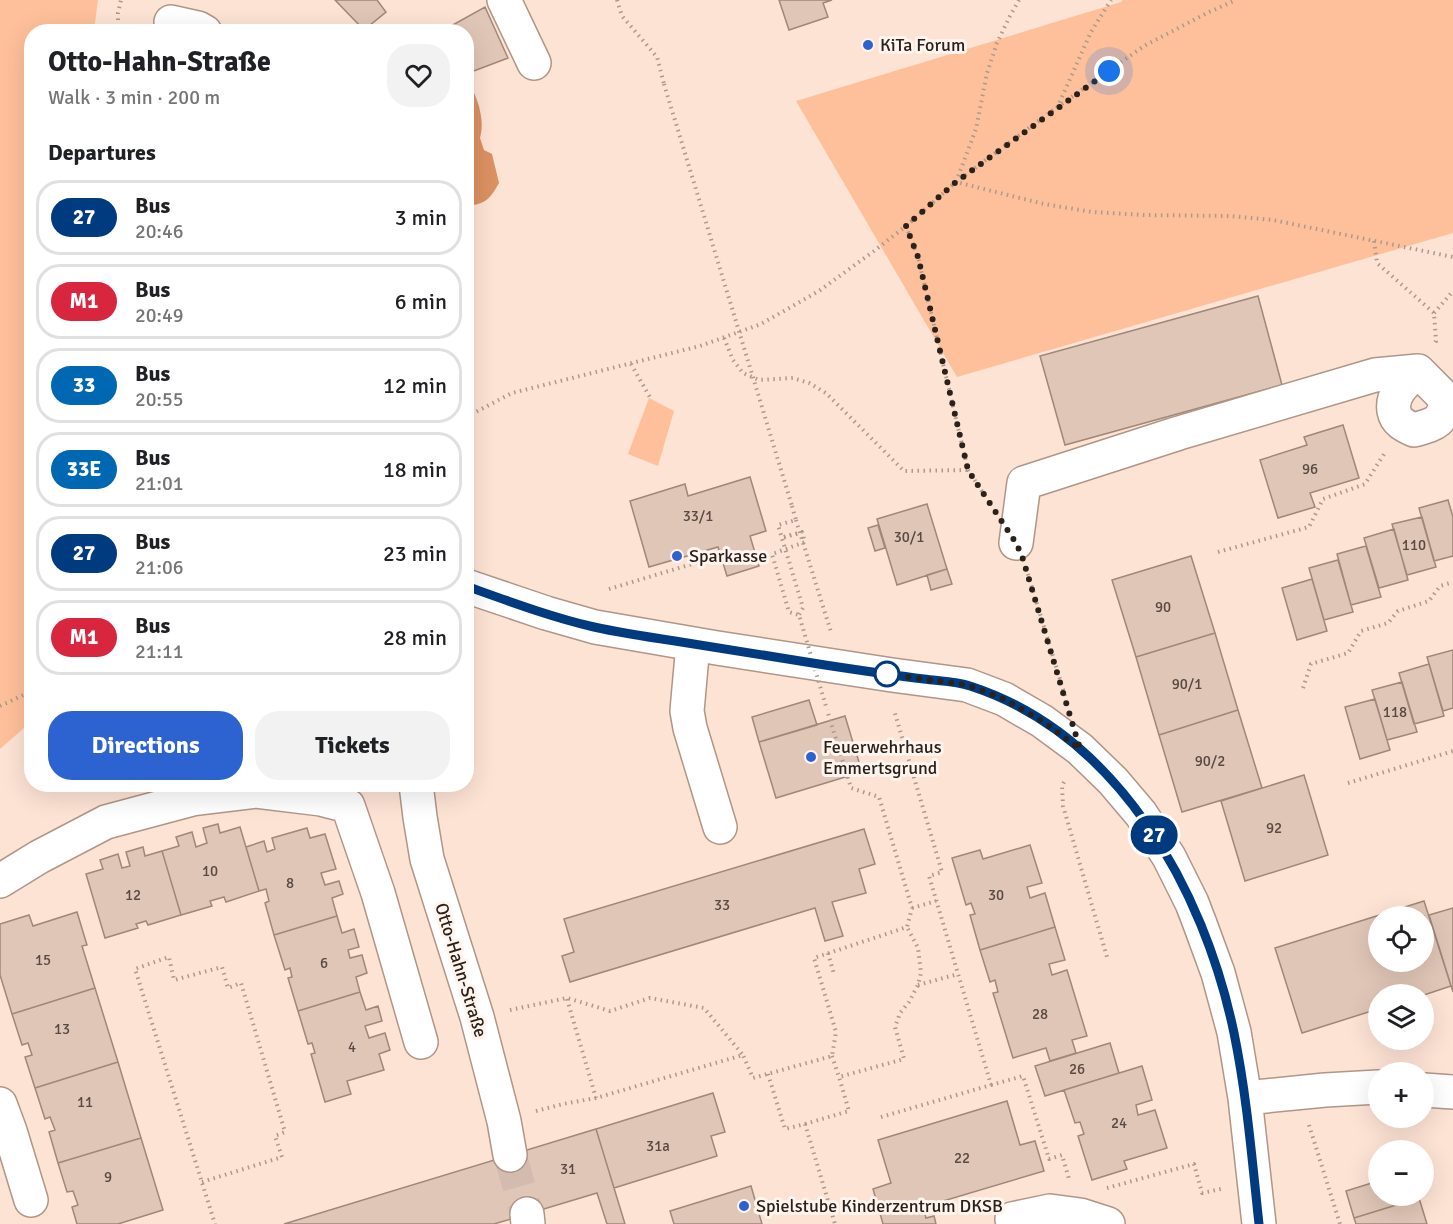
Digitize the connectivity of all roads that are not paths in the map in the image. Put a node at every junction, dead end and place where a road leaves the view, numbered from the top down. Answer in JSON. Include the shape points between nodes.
{"nodes":[{"id":1,"x":504,"y":0,"type":"edge"},
{"id":2,"x":172,"y":18,"type":"edge"},
{"id":3,"x":188,"y":24,"type":"edge"},
{"id":4,"x":534,"y":63,"type":"dead end"},
{"id":5,"x":1418,"y":371,"type":"junction"},
{"id":6,"x":1450,"y":403,"type":"edge"},
{"id":7,"x":1016,"y":543,"type":"road end"},
{"id":8,"x":474,"y":589,"type":"edge"},
{"id":9,"x":693,"y":644,"type":"junction"},
{"id":10,"x":242,"y":792,"type":"edge"},
{"id":11,"x":270,"y":792,"type":"edge"},
{"id":12,"x":417,"y":792,"type":"edge"},
{"id":13,"x":720,"y":826,"type":"dead end"},
{"id":14,"x":0,"y":881,"type":"edge"},
{"id":15,"x":421,"y":1042,"type":"dead end"},
{"id":16,"x":1368,"y":1088,"type":"edge"},
{"id":17,"x":1434,"y":1091,"type":"edge"},
{"id":18,"x":1453,"y":1092,"type":"edge"},
{"id":19,"x":1245,"y":1098,"type":"junction"},
{"id":20,"x":0,"y":1104,"type":"edge"},
{"id":21,"x":510,"y":1155,"type":"tunnel mouth"},
{"id":22,"x":31,"y":1200,"type":"dead end"},
{"id":23,"x":1012,"y":1219,"type":"dead end"},
{"id":24,"x":1108,"y":1224,"type":"edge"},
{"id":25,"x":1259,"y":1224,"type":"edge"}],
"edges":[{"from":1,"to":4,"type":"street"},
{"from":2,"to":3,"type":"street"},
{"from":5,"to":6,"type":"street"},
{"from":5,"to":6,"type":"street","via":[[1399,389],[1393,402],[1395,415],[1403,426],[1414,430],[1433,424]]},
{"from":5,"to":7,"type":"street","via":[[1375,375],[1024,483]]},
{"from":8,"to":9,"type":"street","via":[[595,627]]},
{"from":9,"to":13,"type":"street","via":[[687,711]]},
{"from":9,"to":19,"type":"street","via":[[967,685],[1004,699],[1080,749],[1141,814],[1192,903],[1221,983]]},
{"from":10,"to":14,"type":"street","via":[[192,799],[106,822]]},
{"from":11,"to":15,"type":"street","via":[[348,806]]},
{"from":12,"to":21,"type":"street","name":"Otto-Hahn-Straße","via":[[427,860],[477,1017]]},
{"from":16,"to":19,"type":"street"},
{"from":17,"to":18,"type":"street"},
{"from":19,"to":25,"type":"street"},
{"from":20,"to":22,"type":"street"},
{"from":23,"to":24,"type":"street","via":[[1050,1211]]}]}
